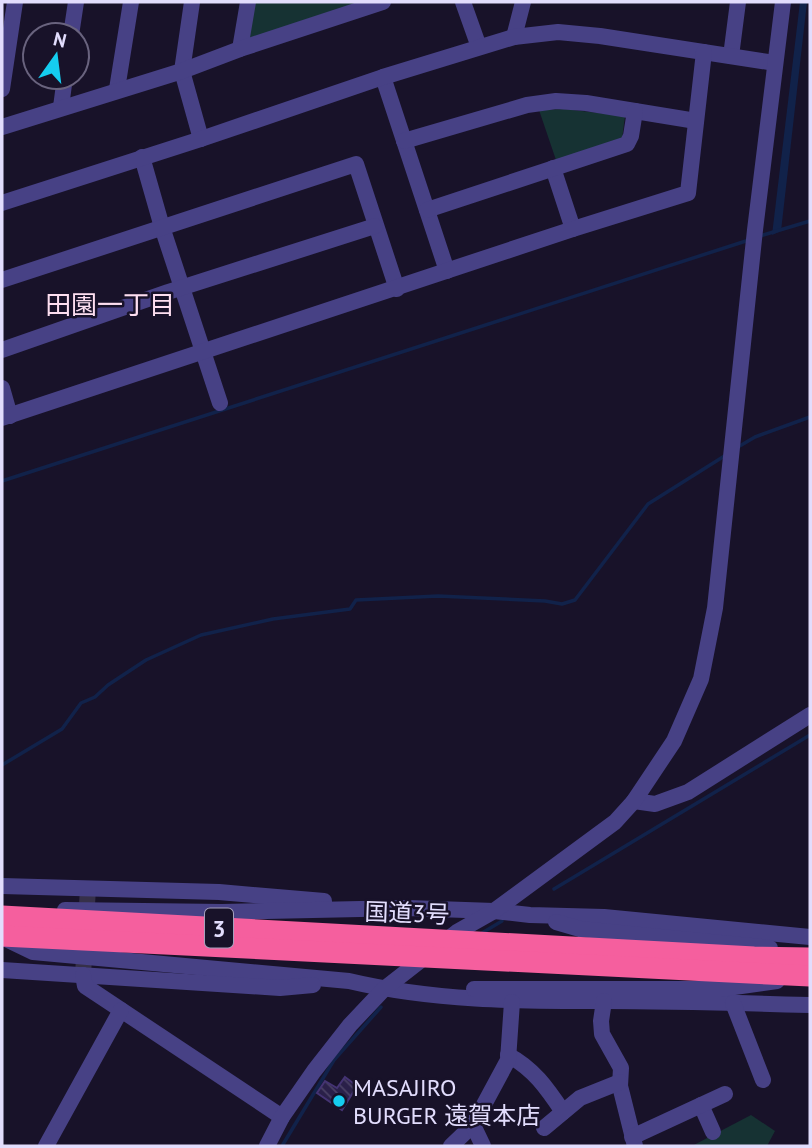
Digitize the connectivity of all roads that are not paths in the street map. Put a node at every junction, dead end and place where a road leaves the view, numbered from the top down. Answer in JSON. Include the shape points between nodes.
{"nodes":[{"id":1,"x":15,"y":2,"type":"edge"},
{"id":2,"x":76,"y":2,"type":"edge"},
{"id":3,"x":131,"y":2,"type":"edge"},
{"id":4,"x":192,"y":2,"type":"edge"},
{"id":5,"x":248,"y":2,"type":"edge"},
{"id":6,"x":383,"y":2,"type":"edge"},
{"id":7,"x":463,"y":2,"type":"edge"},
{"id":8,"x":523,"y":2,"type":"edge"},
{"id":9,"x":738,"y":2,"type":"edge"},
{"id":10,"x":783,"y":2,"type":"edge"},
{"id":11,"x":73,"y":21,"type":"edge"},
{"id":12,"x":514,"y":37,"type":"junction"},
{"id":13,"x":479,"y":47,"type":"junction"},
{"id":14,"x":240,"y":49,"type":"junction"},
{"id":15,"x":704,"y":52,"type":"junction"},
{"id":16,"x":731,"y":56,"type":"junction"},
{"id":17,"x":4,"y":57,"type":"edge"},
{"id":18,"x":775,"y":63,"type":"junction"},
{"id":19,"x":182,"y":71,"type":"junction"},
{"id":20,"x":383,"y":77,"type":"junction"},
{"id":21,"x":2,"y":89,"type":"edge"},
{"id":22,"x":117,"y":89,"type":"junction"},
{"id":23,"x":63,"y":91,"type":"edge"},
{"id":24,"x":61,"y":107,"type":"junction"},
{"id":25,"x":635,"y":111,"type":"junction"},
{"id":26,"x":696,"y":121,"type":"junction"},
{"id":27,"x":2,"y":127,"type":"edge"},
{"id":28,"x":201,"y":139,"type":"junction"},
{"id":29,"x":404,"y":141,"type":"junction"},
{"id":30,"x":142,"y":157,"type":"junction"},
{"id":31,"x":553,"y":168,"type":"junction"},
{"id":32,"x":2,"y":203,"type":"edge"},
{"id":33,"x":427,"y":210,"type":"junction"},
{"id":34,"x":376,"y":226,"type":"junction"},
{"id":35,"x":162,"y":227,"type":"junction"},
{"id":36,"x":573,"y":229,"type":"junction"},
{"id":37,"x":447,"y":271,"type":"junction"},
{"id":38,"x":2,"y":280,"type":"edge"},
{"id":39,"x":182,"y":288,"type":"junction"},
{"id":40,"x":397,"y":289,"type":"junction"},
{"id":41,"x":2,"y":350,"type":"edge"},
{"id":42,"x":203,"y":353,"type":"junction"},
{"id":43,"x":2,"y":388,"type":"edge"},
{"id":44,"x":220,"y":403,"type":"dead end"},
{"id":45,"x":6,"y":417,"type":"edge"},
{"id":46,"x":810,"y":715,"type":"edge"},
{"id":47,"x":634,"y":801,"type":"junction"},
{"id":48,"x":2,"y":886,"type":"edge"},
{"id":49,"x":408,"y":908,"type":"junction"},
{"id":50,"x":494,"y":911,"type":"junction"},
{"id":51,"x":2,"y":915,"type":"edge"},
{"id":52,"x":530,"y":915,"type":"junction"},
{"id":53,"x":2,"y":937,"type":"edge"},
{"id":54,"x":810,"y":937,"type":"edge"},
{"id":55,"x":810,"y":956,"type":"edge"},
{"id":56,"x":2,"y":970,"type":"edge"},
{"id":57,"x":83,"y":975,"type":"junction"},
{"id":58,"x":810,"y":976,"type":"edge"},
{"id":59,"x":349,"y":981,"type":"junction"},
{"id":60,"x":390,"y":985,"type":"junction"},
{"id":61,"x":604,"y":1001,"type":"junction"},
{"id":62,"x":512,"y":1002,"type":"junction"},
{"id":63,"x":733,"y":1003,"type":"junction"},
{"id":64,"x":810,"y":1005,"type":"edge"},
{"id":65,"x":121,"y":1010,"type":"junction"},
{"id":66,"x":508,"y":1055,"type":"junction"},
{"id":67,"x":763,"y":1080,"type":"dead end"},
{"id":68,"x":621,"y":1082,"type":"junction"},
{"id":69,"x":725,"y":1094,"type":"dead end"},
{"id":70,"x":701,"y":1105,"type":"junction"},
{"id":71,"x":563,"y":1112,"type":"junction"},
{"id":72,"x":282,"y":1116,"type":"junction"},
{"id":73,"x":474,"y":1125,"type":"junction"},
{"id":74,"x":544,"y":1128,"type":"dead end"},
{"id":75,"x":713,"y":1132,"type":"dead end"},
{"id":76,"x":634,"y":1142,"type":"edge"},
{"id":77,"x":271,"y":1144,"type":"edge"},
{"id":78,"x":46,"y":1146,"type":"edge"},
{"id":79,"x":451,"y":1146,"type":"edge"},
{"id":80,"x":483,"y":1146,"type":"edge"}],
"edges":[{"from":1,"to":17,"type":"street"},
{"from":2,"to":11,"type":"street"},
{"from":3,"to":22,"type":"street"},
{"from":4,"to":19,"type":"street"},
{"from":5,"to":14,"type":"street"},
{"from":6,"to":14,"type":"street"},
{"from":7,"to":13,"type":"street"},
{"from":8,"to":12,"type":"street"},
{"from":9,"to":16,"type":"street"},
{"from":10,"to":18,"type":"street"},
{"from":12,"to":13,"type":"street"},
{"from":12,"to":15,"type":"street","via":[[558,32]]},
{"from":13,"to":20,"type":"street"},
{"from":14,"to":19,"type":"street"},
{"from":15,"to":16,"type":"street"},
{"from":15,"to":26,"type":"street"},
{"from":16,"to":18,"type":"street"},
{"from":17,"to":21,"type":"street"},
{"from":18,"to":47,"type":"street","via":[[715,608],[701,679],[674,741]]},
{"from":19,"to":22,"type":"street"},
{"from":19,"to":28,"type":"street"},
{"from":20,"to":28,"type":"street"},
{"from":20,"to":29,"type":"street"},
{"from":22,"to":24,"type":"street"},
{"from":23,"to":24,"type":"street"},
{"from":24,"to":27,"type":"street"},
{"from":25,"to":26,"type":"street"},
{"from":25,"to":29,"type":"street","via":[[556,101],[527,105]]},
{"from":25,"to":31,"type":"street","via":[[627,144]]},
{"from":26,"to":36,"type":"street","via":[[688,193]]},
{"from":28,"to":30,"type":"street"},
{"from":29,"to":33,"type":"street"},
{"from":30,"to":32,"type":"street"},
{"from":30,"to":35,"type":"street"},
{"from":31,"to":33,"type":"street"},
{"from":31,"to":36,"type":"street"},
{"from":33,"to":37,"type":"street"},
{"from":34,"to":35,"type":"street","via":[[356,164]]},
{"from":34,"to":39,"type":"street"},
{"from":34,"to":40,"type":"street"},
{"from":35,"to":38,"type":"street"},
{"from":35,"to":39,"type":"street"},
{"from":36,"to":37,"type":"street"},
{"from":37,"to":40,"type":"street"},
{"from":39,"to":41,"type":"street"},
{"from":39,"to":42,"type":"street"},
{"from":40,"to":42,"type":"street"},
{"from":42,"to":44,"type":"street"},
{"from":42,"to":45,"type":"street"},
{"from":43,"to":45,"type":"street"},
{"from":46,"to":47,"type":"street","via":[[688,792],[655,804]]},
{"from":47,"to":50,"type":"street","via":[[615,822]]},
{"from":48,"to":49,"type":"street","via":[[219,892]]},
{"from":49,"to":50,"type":"street"},
{"from":49,"to":51,"type":"street","via":[[66,910]]},
{"from":50,"to":52,"type":"street"},
{"from":50,"to":60,"type":"street","via":[[457,932]]},
{"from":51,"to":55,"type":"highway","name":"国道3号","number":"3","via":[[754,957]]},
{"from":52,"to":54,"type":"street","via":[[604,917]]},
{"from":52,"to":55,"type":"street","via":[[580,929]]},
{"from":53,"to":58,"type":"highway","name":"国道3号","number":"3"},
{"from":53,"to":59,"type":"street","via":[[33,952]]},
{"from":56,"to":57,"type":"street"},
{"from":57,"to":59,"type":"street","via":[[280,988]]},
{"from":57,"to":65,"type":"street","via":[[85,986]]},
{"from":58,"to":60,"type":"street","via":[[720,989]]},
{"from":59,"to":60,"type":"street"},
{"from":60,"to":62,"type":"street"},
{"from":60,"to":72,"type":"street","via":[[350,1025]]},
{"from":61,"to":62,"type":"street"},
{"from":61,"to":63,"type":"street"},
{"from":61,"to":68,"type":"street","via":[[602,1034],[621,1069]]},
{"from":62,"to":66,"type":"street"},
{"from":63,"to":64,"type":"street"},
{"from":63,"to":67,"type":"street"},
{"from":65,"to":72,"type":"street"},
{"from":65,"to":78,"type":"street"},
{"from":66,"to":71,"type":"street","via":[[538,1078]]},
{"from":66,"to":73,"type":"street"},
{"from":68,"to":71,"type":"street","via":[[580,1098]]},
{"from":68,"to":76,"type":"street"},
{"from":69,"to":70,"type":"street"},
{"from":70,"to":75,"type":"street"},
{"from":70,"to":76,"type":"street"},
{"from":71,"to":74,"type":"street"},
{"from":72,"to":77,"type":"street"},
{"from":73,"to":79,"type":"street"},
{"from":73,"to":80,"type":"street"}]}
